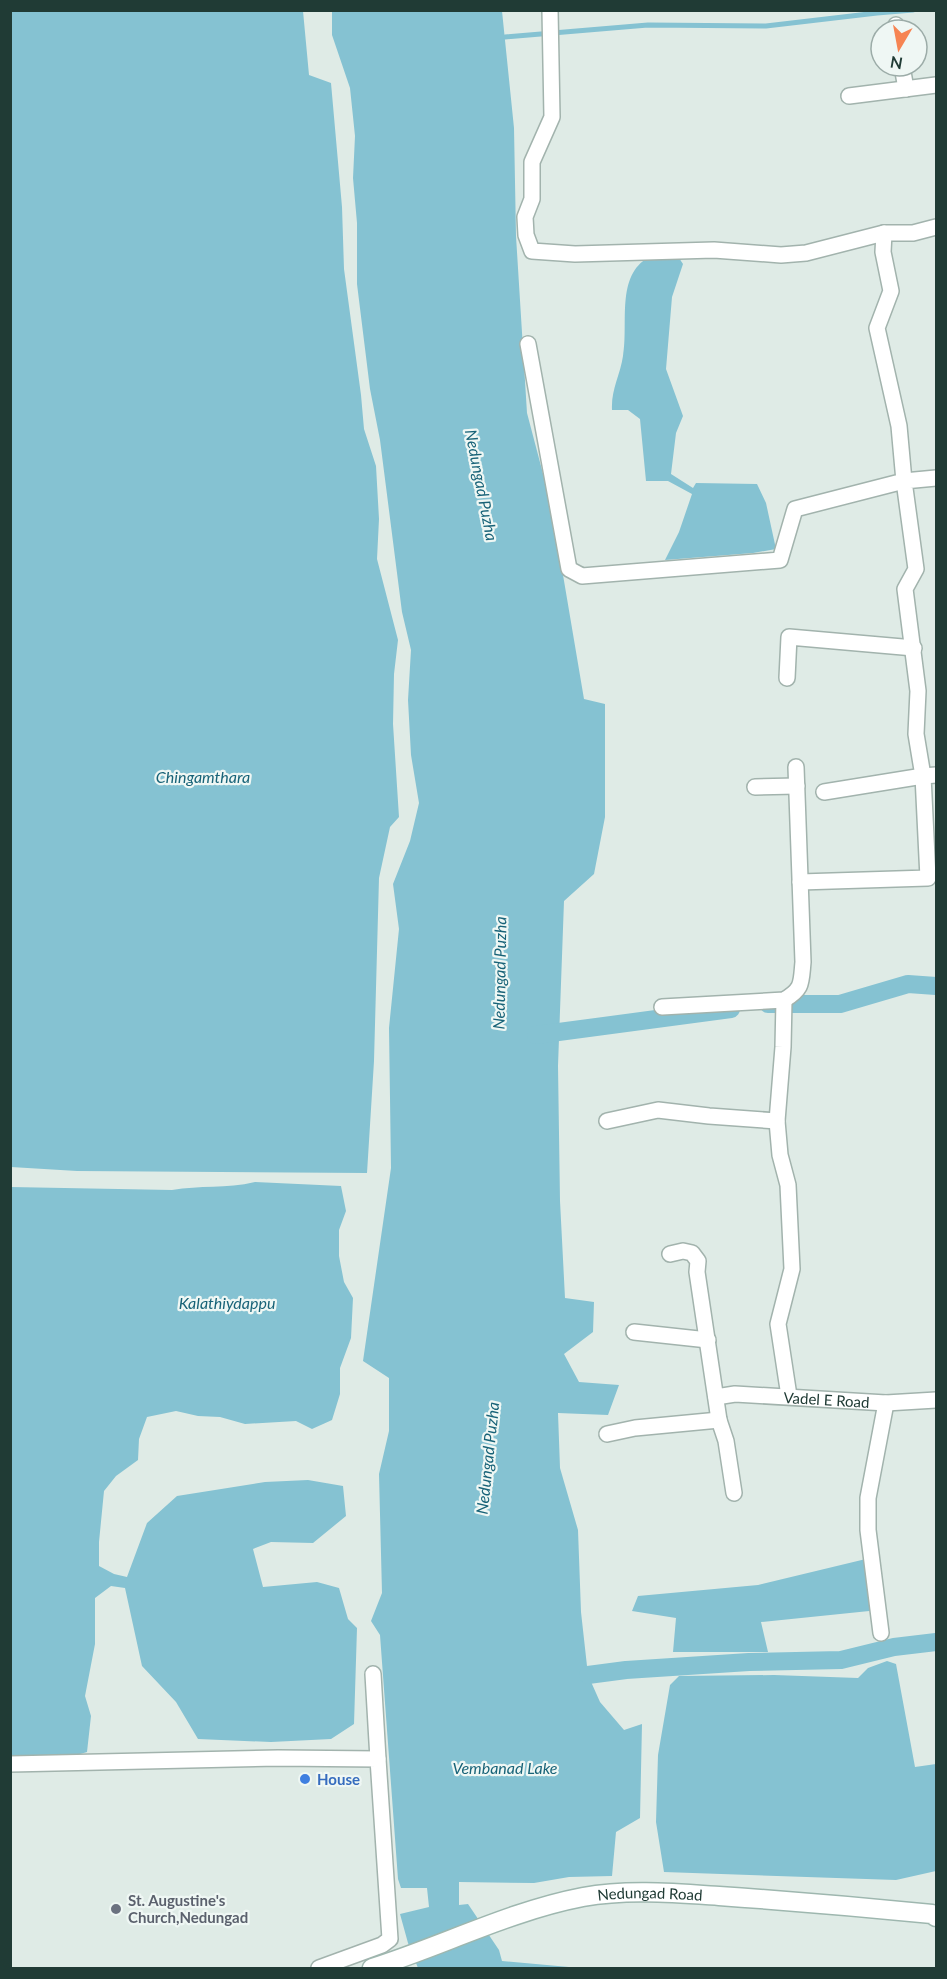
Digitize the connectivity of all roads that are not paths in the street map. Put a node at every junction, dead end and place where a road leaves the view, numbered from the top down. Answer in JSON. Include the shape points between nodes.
{"nodes":[{"id":1,"x":550,"y":10,"type":"edge"},
{"id":2,"x":904,"y":78,"type":"edge"},
{"id":3,"x":936,"y":85,"type":"edge"},
{"id":4,"x":906,"y":88,"type":"junction"},
{"id":5,"x":849,"y":96,"type":"dead end"},
{"id":6,"x":936,"y":227,"type":"edge"},
{"id":7,"x":884,"y":233,"type":"junction"},
{"id":8,"x":528,"y":344,"type":"dead end"},
{"id":9,"x":936,"y":478,"type":"edge"},
{"id":10,"x":904,"y":481,"type":"junction"},
{"id":11,"x":914,"y":648,"type":"junction"},
{"id":12,"x":787,"y":678,"type":"dead end"},
{"id":13,"x":796,"y":767,"type":"dead end"},
{"id":14,"x":930,"y":776,"type":"edge"},
{"id":15,"x":796,"y":786,"type":"junction"},
{"id":16,"x":755,"y":787,"type":"dead end"},
{"id":17,"x":824,"y":792,"type":"dead end"},
{"id":18,"x":932,"y":878,"type":"edge"},
{"id":19,"x":800,"y":882,"type":"junction"},
{"id":20,"x":784,"y":1004,"type":"junction"},
{"id":21,"x":662,"y":1007,"type":"dead end"},
{"id":22,"x":607,"y":1121,"type":"dead end"},
{"id":23,"x":777,"y":1121,"type":"junction"},
{"id":24,"x":669,"y":1254,"type":"dead end"},
{"id":25,"x":634,"y":1332,"type":"dead end"},
{"id":26,"x":708,"y":1340,"type":"junction"},
{"id":27,"x":789,"y":1396,"type":"junction"},
{"id":28,"x":717,"y":1397,"type":"junction"},
{"id":29,"x":936,"y":1400,"type":"edge"},
{"id":30,"x":886,"y":1403,"type":"junction"},
{"id":31,"x":719,"y":1419,"type":"junction"},
{"id":32,"x":607,"y":1434,"type":"dead end"},
{"id":33,"x":734,"y":1493,"type":"dead end"},
{"id":34,"x":881,"y":1633,"type":"dead end"},
{"id":35,"x":373,"y":1674,"type":"dead end"},
{"id":36,"x":378,"y":1759,"type":"junction"},
{"id":37,"x":10,"y":1764,"type":"edge"},
{"id":38,"x":936,"y":1917,"type":"edge"},
{"id":39,"x":319,"y":1968,"type":"edge"},
{"id":40,"x":372,"y":1968,"type":"edge"}],
"edges":[{"from":1,"to":7,"type":"street","via":[[552,117],[532,162],[532,199],[525,217],[531,251],[575,254],[714,250],[781,255],[806,253]]},
{"from":2,"to":4,"type":"street"},
{"from":3,"to":4,"type":"street"},
{"from":4,"to":5,"type":"street"},
{"from":6,"to":7,"type":"street","via":[[913,233]]},
{"from":7,"to":10,"type":"street","via":[[883,252],[891,291],[877,328],[899,426]]},
{"from":8,"to":10,"type":"street","via":[[569,569],[582,576],[780,560],[795,509]]},
{"from":9,"to":10,"type":"street"},
{"from":10,"to":11,"type":"street","via":[[916,568],[905,589]]},
{"from":11,"to":12,"type":"street","via":[[789,637]]},
{"from":11,"to":14,"type":"street","via":[[916,734]]},
{"from":13,"to":15,"type":"street"},
{"from":14,"to":17,"type":"street"},
{"from":14,"to":18,"type":"street"},
{"from":15,"to":16,"type":"street"},
{"from":15,"to":19,"type":"street"},
{"from":18,"to":19,"type":"street"},
{"from":19,"to":20,"type":"street","via":[[801,985]]},
{"from":20,"to":21,"type":"street"},
{"from":20,"to":23,"type":"street"},
{"from":22,"to":23,"type":"street","via":[[658,1110]]},
{"from":23,"to":27,"type":"street","via":[[790,1214],[792,1269],[778,1324]]},
{"from":24,"to":26,"type":"street","via":[[692,1253],[698,1261]]},
{"from":25,"to":26,"type":"street"},
{"from":26,"to":28,"type":"street"},
{"from":27,"to":28,"type":"street","name":"Vadel E Road"},
{"from":27,"to":30,"type":"street","name":"Vadel E Road"},
{"from":28,"to":31,"type":"street"},
{"from":29,"to":30,"type":"street","name":"Vadel E Road"},
{"from":30,"to":34,"type":"street","via":[[868,1498],[868,1530]]},
{"from":31,"to":32,"type":"street"},
{"from":31,"to":33,"type":"street"},
{"from":35,"to":36,"type":"street"},
{"from":36,"to":37,"type":"street"},
{"from":36,"to":39,"type":"street","via":[[390,1940]]},
{"from":38,"to":40,"type":"street","name":"Nedungad Road","via":[[780,1900],[617,1893],[560,1902]]}]}
